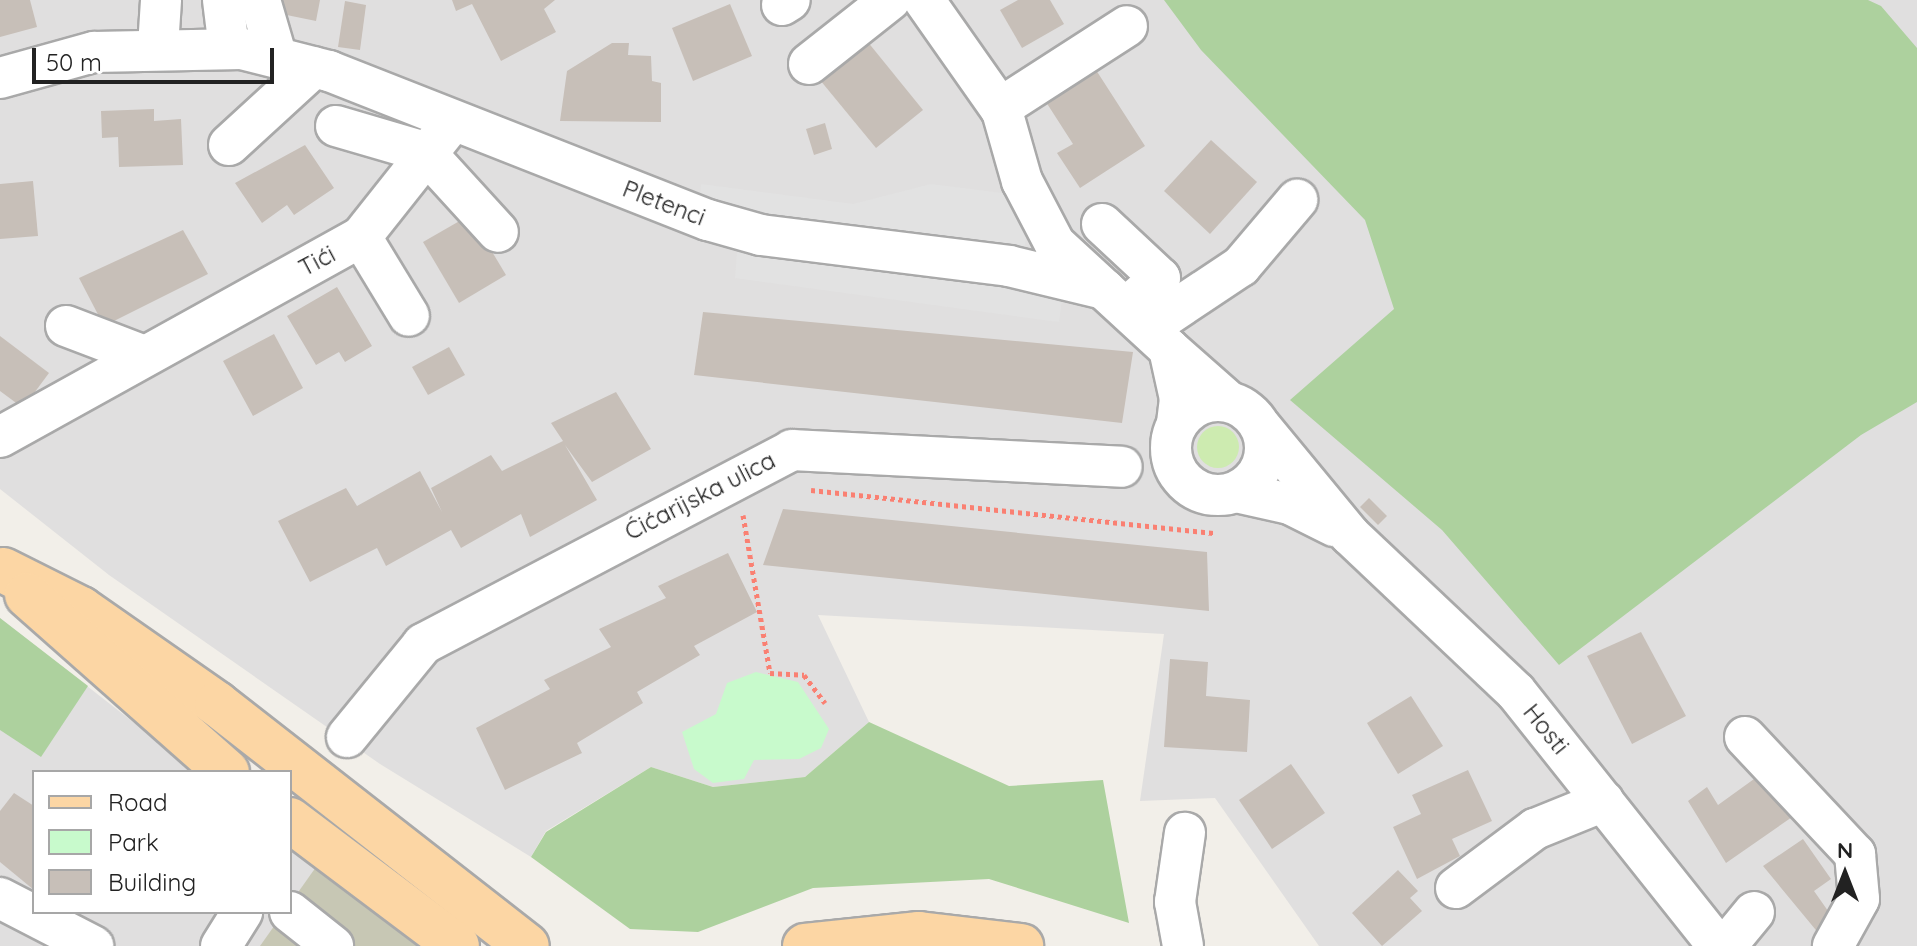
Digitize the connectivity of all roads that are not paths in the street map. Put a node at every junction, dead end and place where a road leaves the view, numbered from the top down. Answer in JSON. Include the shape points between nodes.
{"nodes":[{"id":1,"x":161,"y":0,"type":"edge"},
{"id":2,"x":223,"y":0,"type":"edge"},
{"id":3,"x":260,"y":0,"type":"edge"},
{"id":4,"x":890,"y":0,"type":"edge"},
{"id":5,"x":924,"y":0,"type":"edge"},
{"id":6,"x":1112,"y":23,"type":"dead end"},
{"id":7,"x":158,"y":47,"type":"junction"},
{"id":8,"x":265,"y":56,"type":"junction"},
{"id":9,"x":809,"y":64,"type":"dead end"},
{"id":10,"x":0,"y":78,"type":"edge"},
{"id":11,"x":994,"y":99,"type":"junction"},
{"id":12,"x":453,"y":121,"type":"junction"},
{"id":13,"x":336,"y":126,"type":"dead end"},
{"id":14,"x":229,"y":145,"type":"dead end"},
{"id":15,"x":425,"y":152,"type":"junction"},
{"id":16,"x":1297,"y":200,"type":"dead end"},
{"id":17,"x":1102,"y":224,"type":"dead end"},
{"id":18,"x":498,"y":232,"type":"dead end"},
{"id":19,"x":361,"y":237,"type":"junction"},
{"id":20,"x":409,"y":316,"type":"dead end"},
{"id":21,"x":1137,"y":318,"type":"junction"},
{"id":22,"x":66,"y":326,"type":"dead end"},
{"id":23,"x":142,"y":355,"type":"junction"},
{"id":24,"x":1228,"y":401,"type":"junction"},
{"id":25,"x":1261,"y":427,"type":"junction"},
{"id":26,"x":1174,"y":429,"type":"junction"},
{"id":27,"x":0,"y":437,"type":"edge"},
{"id":28,"x":1122,"y":467,"type":"junction"},
{"id":29,"x":1192,"y":488,"type":"junction"},
{"id":30,"x":1236,"y":492,"type":"junction"},
{"id":31,"x":1350,"y":535,"type":"junction"},
{"id":32,"x":2,"y":569,"type":"edge"},
{"id":33,"x":347,"y":737,"type":"dead end"},
{"id":34,"x":1745,"y":737,"type":"dead end"},
{"id":35,"x":225,"y":770,"type":"edge"},
{"id":36,"x":1604,"y":801,"type":"junction"},
{"id":37,"x":292,"y":822,"type":"edge"},
{"id":38,"x":1185,"y":833,"type":"dead end"},
{"id":39,"x":1456,"y":888,"type":"dead end"},
{"id":40,"x":0,"y":898,"type":"edge"},
{"id":41,"x":1754,"y":912,"type":"dead end"},
{"id":42,"x":241,"y":914,"type":"edge"},
{"id":43,"x":292,"y":914,"type":"edge"},
{"id":44,"x":865,"y":942,"type":"edge"},
{"id":45,"x":93,"y":946,"type":"edge"},
{"id":46,"x":221,"y":946,"type":"edge"},
{"id":47,"x":333,"y":946,"type":"edge"},
{"id":48,"x":457,"y":946,"type":"edge"},
{"id":49,"x":527,"y":946,"type":"edge"},
{"id":50,"x":805,"y":946,"type":"edge"},
{"id":51,"x":1021,"y":946,"type":"edge"},
{"id":52,"x":1183,"y":946,"type":"edge"},
{"id":53,"x":1718,"y":946,"type":"edge"},
{"id":54,"x":1726,"y":946,"type":"edge"},
{"id":55,"x":1833,"y":946,"type":"edge"}],
"edges":[{"from":1,"to":7,"type":"street"},
{"from":2,"to":8,"type":"street"},
{"from":3,"to":8,"type":"street"},
{"from":4,"to":9,"type":"street"},
{"from":5,"to":11,"type":"street","name":"Pletenci"},
{"from":6,"to":11,"type":"street"},
{"from":7,"to":8,"type":"street"},
{"from":7,"to":10,"type":"street","via":[[94,52]]},
{"from":8,"to":12,"type":"street","name":"Pletenci"},
{"from":8,"to":14,"type":"street"},
{"from":11,"to":21,"type":"street","name":"Pletenci","via":[[1022,181],[1055,244]]},
{"from":12,"to":15,"type":"street","name":"Tići"},
{"from":12,"to":21,"type":"street","name":"Pletenci","via":[[761,235],[1009,266]]},
{"from":13,"to":15,"type":"street"},
{"from":15,"to":18,"type":"street"},
{"from":15,"to":19,"type":"street","name":"Tići"},
{"from":16,"to":21,"type":"street","via":[[1241,266]]},
{"from":17,"to":21,"type":"street","via":[[1160,278]]},
{"from":19,"to":20,"type":"street"},
{"from":19,"to":23,"type":"street","name":"Tići"},
{"from":21,"to":24,"type":"street","name":"Pletenci"},
{"from":21,"to":26,"type":"street"},
{"from":22,"to":23,"type":"street"},
{"from":23,"to":27,"type":"street","name":"Tići"},
{"from":24,"to":25,"type":"street"},
{"from":24,"to":26,"type":"street","via":[[1199,404]]},
{"from":25,"to":30,"type":"street","via":[[1259,471]]},
{"from":25,"to":31,"type":"street","name":"Hosti"},
{"from":26,"to":28,"type":"street"},
{"from":26,"to":29,"type":"street","via":[[1173,464]]},
{"from":28,"to":29,"type":"street","name":"Ćićarijska ulica"},
{"from":28,"to":33,"type":"street","name":"Ćićarijska ulica","via":[[792,450],[423,644]]},
{"from":29,"to":30,"type":"street"},
{"from":30,"to":31,"type":"street","name":"Hosti","via":[[1290,504]]},
{"from":31,"to":36,"type":"street","name":"Hosti","via":[[1516,692]]},
{"from":32,"to":35,"type":"main road","via":[[60,630]]},
{"from":32,"to":49,"type":"main road","via":[[81,609],[217,704]]},
{"from":34,"to":55,"type":"street","via":[[1855,854],[1859,899]]},
{"from":36,"to":39,"type":"street","via":[[1535,829]]},
{"from":36,"to":53,"type":"street","name":"Hosti"},
{"from":37,"to":48,"type":"main road"},
{"from":38,"to":52,"type":"street","via":[[1175,902]]},
{"from":40,"to":45,"type":"street"},
{"from":41,"to":54,"type":"street"},
{"from":42,"to":46,"type":"street"},
{"from":43,"to":47,"type":"street"},
{"from":44,"to":50,"type":"main road"},
{"from":44,"to":51,"type":"main road","via":[[970,935]]}]}
